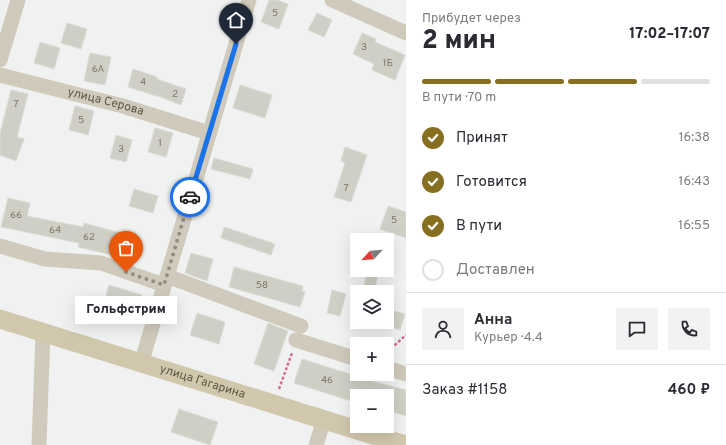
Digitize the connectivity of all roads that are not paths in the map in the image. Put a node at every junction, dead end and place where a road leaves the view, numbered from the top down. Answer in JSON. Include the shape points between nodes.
{"nodes":[{"id":1,"x":18,"y":0,"type":"edge"},
{"id":2,"x":249,"y":0,"type":"edge"},
{"id":3,"x":332,"y":0,"type":"edge"},
{"id":4,"x":406,"y":33,"type":"edge"},
{"id":5,"x":0,"y":60,"type":"edge"},
{"id":6,"x":0,"y":75,"type":"edge"},
{"id":7,"x":210,"y":133,"type":"junction"},
{"id":8,"x":0,"y":246,"type":"edge"},
{"id":9,"x":166,"y":281,"type":"junction"},
{"id":10,"x":0,"y":320,"type":"edge"},
{"id":11,"x":301,"y":326,"type":"dead end"},
{"id":12,"x":43,"y":333,"type":"junction"},
{"id":13,"x":296,"y":340,"type":"dead end"},
{"id":14,"x":350,"y":357,"type":"edge"},
{"id":15,"x":141,"y":364,"type":"junction"},
{"id":16,"x":394,"y":370,"type":"edge"},
{"id":17,"x":406,"y":374,"type":"edge"},
{"id":18,"x":324,"y":420,"type":"junction"},
{"id":19,"x":39,"y":445,"type":"edge"},
{"id":20,"x":316,"y":445,"type":"edge"},
{"id":21,"x":405,"y":445,"type":"edge"}],
"edges":[{"from":1,"to":5,"type":"lane"},
{"from":2,"to":7,"type":"lane"},
{"from":3,"to":4,"type":"lane"},
{"from":6,"to":7,"type":"lane","name":"улица Серова","via":[[123,106]]},
{"from":7,"to":9,"type":"lane"},
{"from":8,"to":9,"type":"lane","via":[[45,259],[101,263]]},
{"from":9,"to":11,"type":"lane"},
{"from":9,"to":15,"type":"lane"},
{"from":10,"to":12,"type":"main road","name":"улица Гагарина"},
{"from":12,"to":15,"type":"main road","name":"улица Гагарина"},
{"from":12,"to":19,"type":"lane"},
{"from":13,"to":14,"type":"lane"},
{"from":15,"to":18,"type":"main road","name":"улица Гагарина"},
{"from":16,"to":17,"type":"lane"},
{"from":18,"to":20,"type":"lane"},
{"from":18,"to":21,"type":"main road","name":"улица Гагарина"}]}
